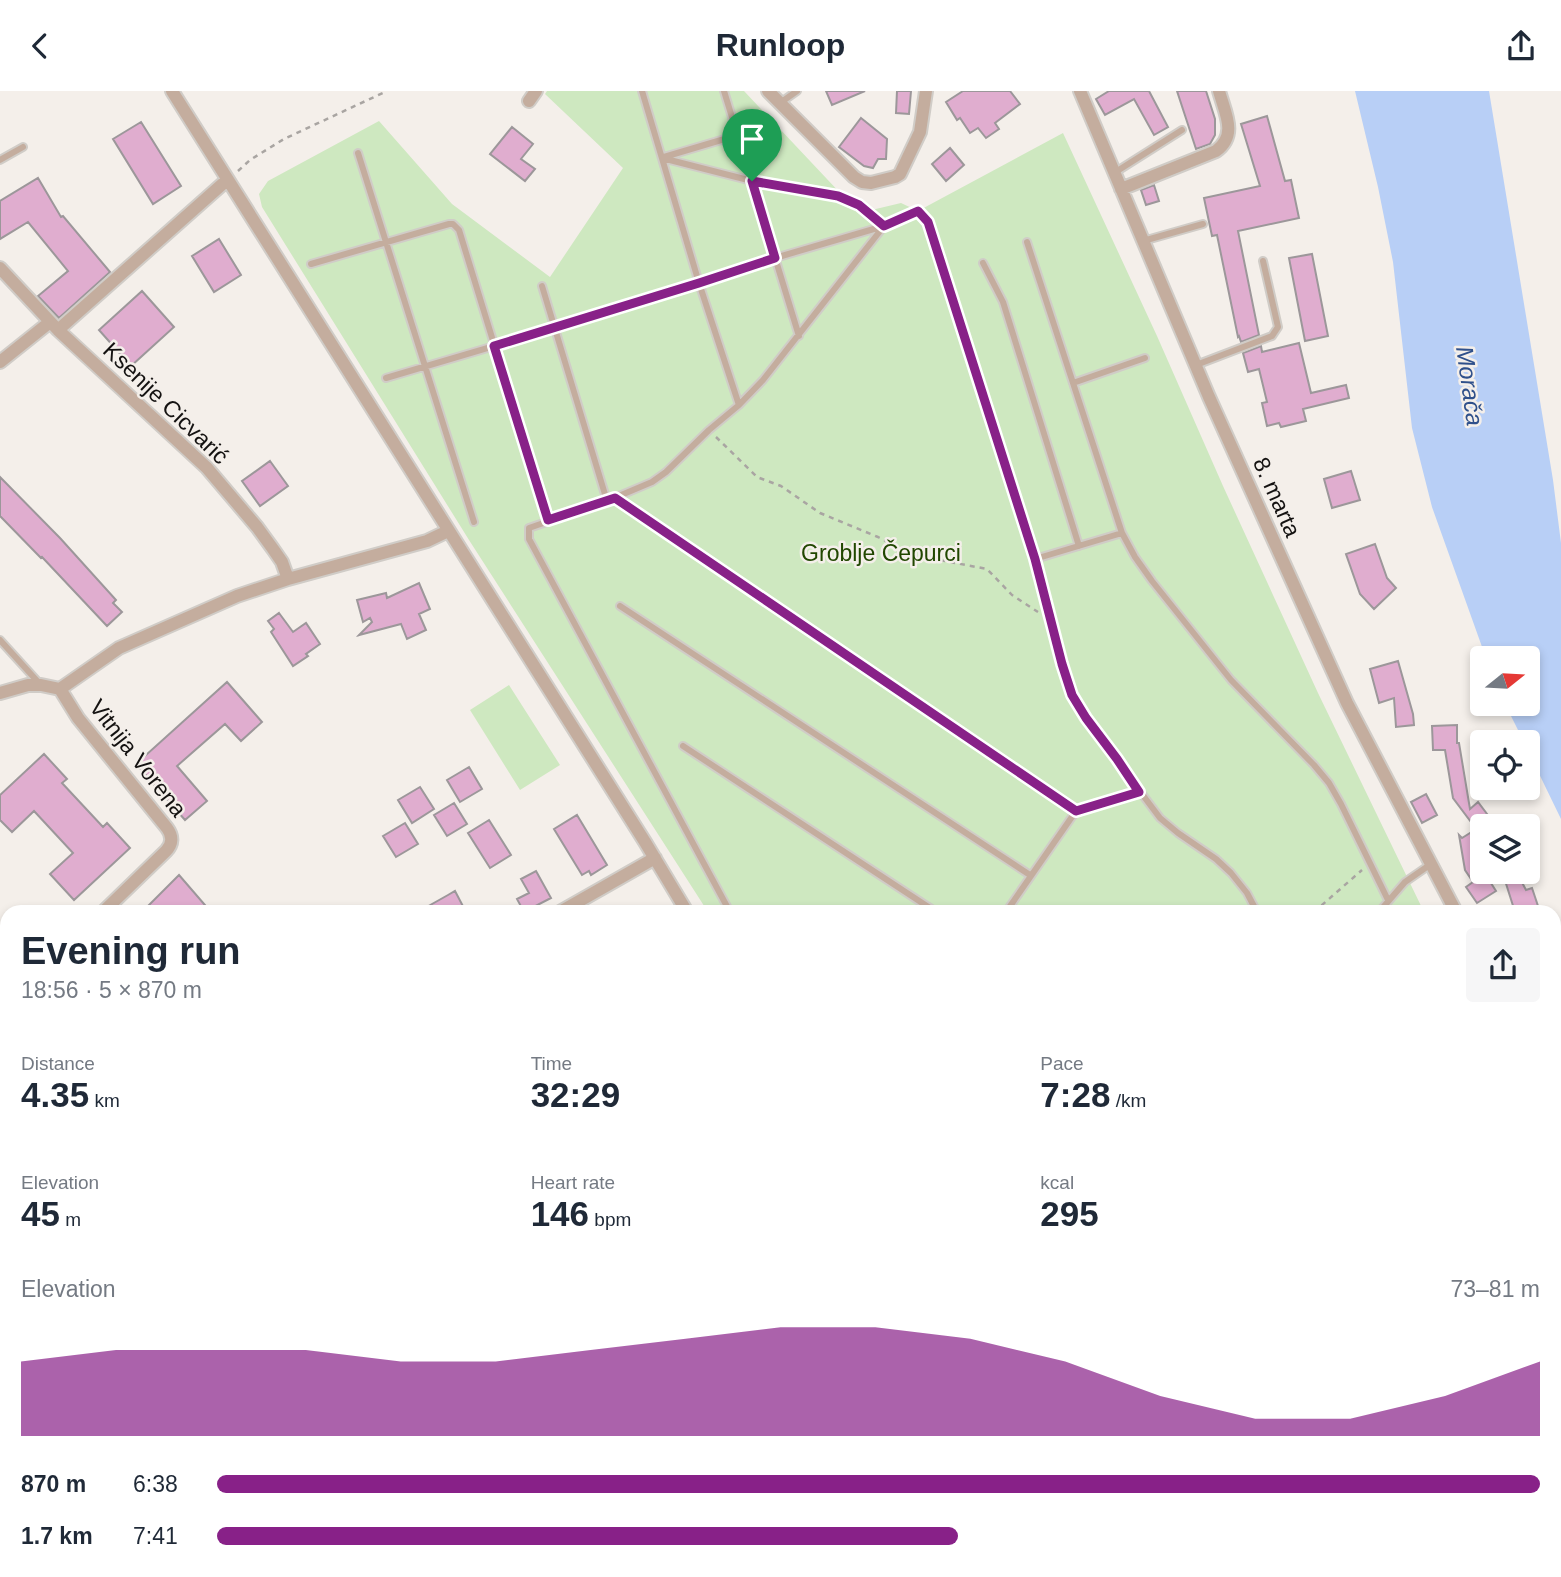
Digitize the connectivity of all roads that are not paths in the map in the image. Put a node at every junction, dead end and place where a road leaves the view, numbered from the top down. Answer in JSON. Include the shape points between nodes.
{"nodes":[{"id":1,"x":172,"y":91,"type":"edge"},
{"id":2,"x":642,"y":91,"type":"edge"},
{"id":3,"x":724,"y":91,"type":"edge"},
{"id":4,"x":768,"y":91,"type":"edge"},
{"id":5,"x":797,"y":91,"type":"edge"},
{"id":6,"x":926,"y":91,"type":"edge"},
{"id":7,"x":1219,"y":91,"type":"edge"},
{"id":8,"x":1085,"y":93,"type":"edge"},
{"id":9,"x":780,"y":103,"type":"junction"},
{"id":10,"x":766,"y":124,"type":"dead end"},
{"id":11,"x":1182,"y":130,"type":"dead end"},
{"id":12,"x":738,"y":135,"type":"junction"},
{"id":13,"x":23,"y":147,"type":"dead end"},
{"id":14,"x":358,"y":153,"type":"dead end"},
{"id":15,"x":662,"y":158,"type":"junction"},
{"id":16,"x":0,"y":160,"type":"edge"},
{"id":17,"x":1114,"y":173,"type":"junction"},
{"id":18,"x":227,"y":180,"type":"junction"},
{"id":19,"x":752,"y":181,"type":"junction"},
{"id":20,"x":1121,"y":190,"type":"junction"},
{"id":21,"x":1203,"y":224,"type":"dead end"},
{"id":22,"x":884,"y":226,"type":"junction"},
{"id":23,"x":386,"y":241,"type":"junction"},
{"id":24,"x":1143,"y":241,"type":"junction"},
{"id":25,"x":1027,"y":242,"type":"dead end"},
{"id":26,"x":775,"y":258,"type":"junction"},
{"id":27,"x":1263,"y":261,"type":"dead end"},
{"id":28,"x":983,"y":263,"type":"dead end"},
{"id":29,"x":311,"y":264,"type":"dead end"},
{"id":30,"x":0,"y":268,"type":"edge"},
{"id":31,"x":699,"y":283,"type":"junction"},
{"id":32,"x":542,"y":286,"type":"dead end"},
{"id":33,"x":54,"y":326,"type":"junction"},
{"id":34,"x":554,"y":328,"type":"junction"},
{"id":35,"x":799,"y":336,"type":"junction"},
{"id":36,"x":494,"y":346,"type":"junction"},
{"id":37,"x":1145,"y":358,"type":"dead end"},
{"id":38,"x":0,"y":362,"type":"edge"},
{"id":39,"x":1196,"y":365,"type":"junction"},
{"id":40,"x":425,"y":366,"type":"junction"},
{"id":41,"x":386,"y":378,"type":"dead end"},
{"id":42,"x":1073,"y":383,"type":"junction"},
{"id":43,"x":739,"y":405,"type":"junction"},
{"id":44,"x":615,"y":498,"type":"junction"},
{"id":45,"x":607,"y":501,"type":"junction"},
{"id":46,"x":548,"y":520,"type":"junction"},
{"id":47,"x":474,"y":522,"type":"dead end"},
{"id":48,"x":448,"y":531,"type":"junction"},
{"id":49,"x":1122,"y":533,"type":"junction"},
{"id":50,"x":1079,"y":546,"type":"junction"},
{"id":51,"x":1035,"y":559,"type":"junction"},
{"id":52,"x":288,"y":579,"type":"junction"},
{"id":53,"x":620,"y":606,"type":"dead end"},
{"id":54,"x":0,"y":640,"type":"edge"},
{"id":55,"x":41,"y":685,"type":"junction"},
{"id":56,"x":60,"y":688,"type":"junction"},
{"id":57,"x":0,"y":693,"type":"edge"},
{"id":58,"x":683,"y":746,"type":"dead end"},
{"id":59,"x":1139,"y":792,"type":"junction"},
{"id":60,"x":1076,"y":811,"type":"junction"},
{"id":61,"x":655,"y":858,"type":"junction"},
{"id":62,"x":1431,"y":864,"type":"junction"},
{"id":63,"x":1030,"y":876,"type":"junction"},
{"id":64,"x":1388,"y":901,"type":"junction"},
{"id":65,"x":110,"y":905,"type":"edge"},
{"id":66,"x":572,"y":905,"type":"edge"},
{"id":67,"x":683,"y":905,"type":"edge"},
{"id":68,"x":726,"y":905,"type":"edge"},
{"id":69,"x":925,"y":905,"type":"edge"},
{"id":70,"x":1011,"y":905,"type":"edge"},
{"id":71,"x":1253,"y":905,"type":"edge"},
{"id":72,"x":1385,"y":905,"type":"edge"},
{"id":73,"x":1452,"y":905,"type":"edge"}],
"edges":[{"from":1,"to":18,"type":"street"},
{"from":2,"to":15,"type":"lane"},
{"from":3,"to":12,"type":"lane"},
{"from":4,"to":9,"type":"street"},
{"from":5,"to":9,"type":"lane"},
{"from":6,"to":9,"type":"street","via":[[920,132],[905,166],[895,177],[871,183],[854,177]]},
{"from":7,"to":20,"type":"street","via":[[1228,122],[1224,145]]},
{"from":8,"to":17,"type":"street","name":"8. marta"},
{"from":10,"to":12,"type":"lane"},
{"from":11,"to":17,"type":"lane"},
{"from":12,"to":15,"type":"lane"},
{"from":12,"to":19,"type":"lane"},
{"from":13,"to":16,"type":"lane"},
{"from":14,"to":23,"type":"lane"},
{"from":15,"to":19,"type":"lane"},
{"from":15,"to":31,"type":"lane"},
{"from":17,"to":20,"type":"street","name":"8. marta"},
{"from":18,"to":33,"type":"street"},
{"from":18,"to":48,"type":"street"},
{"from":19,"to":22,"type":"lane","via":[[838,196],[859,205]]},
{"from":19,"to":26,"type":"lane"},
{"from":20,"to":24,"type":"street","name":"8. marta"},
{"from":21,"to":24,"type":"lane"},
{"from":22,"to":26,"type":"lane"},
{"from":22,"to":35,"type":"lane"},
{"from":22,"to":51,"type":"lane","via":[[918,211],[928,222]]},
{"from":23,"to":29,"type":"lane"},
{"from":23,"to":36,"type":"lane","via":[[449,223],[456,226]]},
{"from":23,"to":40,"type":"lane"},
{"from":24,"to":39,"type":"street","name":"8. marta"},
{"from":25,"to":42,"type":"lane"},
{"from":26,"to":31,"type":"lane"},
{"from":26,"to":35,"type":"lane"},
{"from":27,"to":39,"type":"lane","via":[[1278,327],[1272,336]]},
{"from":28,"to":50,"type":"lane","via":[[1003,302]]},
{"from":30,"to":33,"type":"street","name":"Ksenije Cicvarić"},
{"from":31,"to":34,"type":"lane"},
{"from":31,"to":43,"type":"lane"},
{"from":32,"to":34,"type":"lane"},
{"from":33,"to":38,"type":"street"},
{"from":33,"to":52,"type":"street","name":"Ksenije Cicvarić","via":[[207,468],[257,527],[282,562]]},
{"from":34,"to":36,"type":"lane"},
{"from":34,"to":45,"type":"lane"},
{"from":35,"to":43,"type":"lane"},
{"from":36,"to":40,"type":"lane"},
{"from":36,"to":46,"type":"lane"},
{"from":37,"to":42,"type":"lane"},
{"from":39,"to":62,"type":"street","name":"8. marta","via":[[1347,703]]},
{"from":40,"to":41,"type":"lane"},
{"from":40,"to":47,"type":"lane"},
{"from":42,"to":49,"type":"lane"},
{"from":43,"to":44,"type":"lane","via":[[666,472]]},
{"from":44,"to":45,"type":"lane"},
{"from":44,"to":60,"type":"lane"},
{"from":45,"to":46,"type":"lane"},
{"from":46,"to":68,"type":"lane","via":[[529,528],[528,539]]},
{"from":48,"to":52,"type":"street"},
{"from":48,"to":61,"type":"street"},
{"from":49,"to":50,"type":"lane"},
{"from":49,"to":64,"type":"lane","via":[[1152,582],[1231,680],[1329,783]]},
{"from":50,"to":51,"type":"lane"},
{"from":51,"to":59,"type":"lane","via":[[1072,695]]},
{"from":52,"to":56,"type":"street","via":[[237,596],[119,648]]},
{"from":53,"to":63,"type":"lane"},
{"from":54,"to":55,"type":"lane"},
{"from":55,"to":56,"type":"street"},
{"from":55,"to":57,"type":"street"},
{"from":56,"to":65,"type":"street","name":"Vitnija Vorena","via":[[78,718],[171,836],[169,848]]},
{"from":58,"to":69,"type":"lane"},
{"from":59,"to":60,"type":"lane"},
{"from":59,"to":71,"type":"lane","via":[[1160,818],[1231,873]]},
{"from":60,"to":63,"type":"lane"},
{"from":61,"to":66,"type":"street"},
{"from":61,"to":67,"type":"street"},
{"from":62,"to":64,"type":"lane"},
{"from":62,"to":73,"type":"street","name":"8. marta"},
{"from":63,"to":70,"type":"lane"},
{"from":64,"to":72,"type":"lane"}]}
